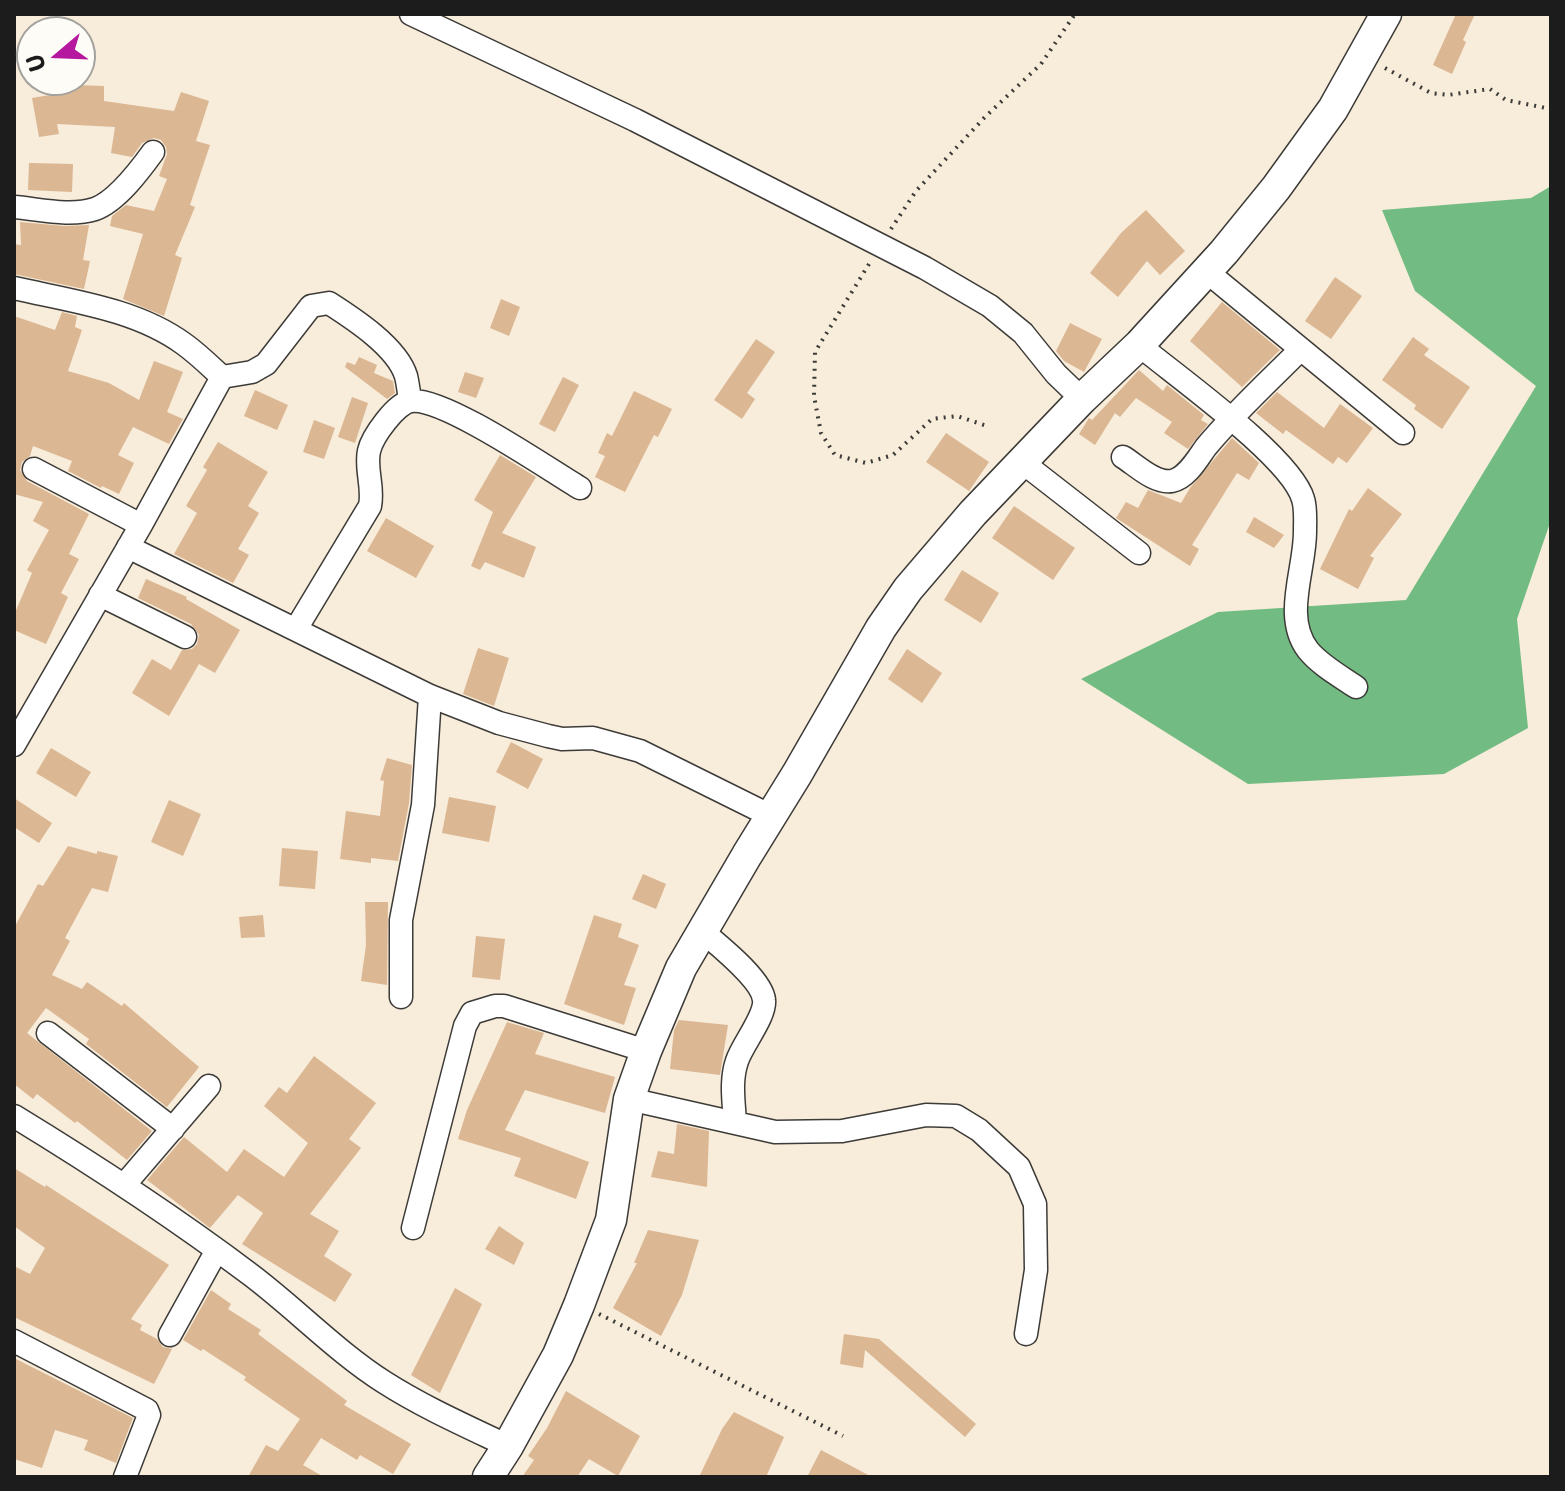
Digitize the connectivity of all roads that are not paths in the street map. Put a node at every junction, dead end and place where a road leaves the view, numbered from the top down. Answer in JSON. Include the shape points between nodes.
{"nodes":[{"id":1,"x":411,"y":14,"type":"edge"},
{"id":2,"x":1386,"y":14,"type":"edge"},
{"id":3,"x":153,"y":152,"type":"dead end"},
{"id":4,"x":14,"y":207,"type":"edge"},
{"id":5,"x":1206,"y":271,"type":"junction"},
{"id":6,"x":14,"y":288,"type":"edge"},
{"id":7,"x":1139,"y":345,"type":"junction"},
{"id":8,"x":1301,"y":349,"type":"junction"},
{"id":9,"x":222,"y":377,"type":"junction"},
{"id":10,"x":1082,"y":399,"type":"junction"},
{"id":11,"x":410,"y":401,"type":"junction"},
{"id":12,"x":1230,"y":420,"type":"junction"},
{"id":13,"x":1403,"y":433,"type":"dead end"},
{"id":14,"x":1123,"y":457,"type":"dead end"},
{"id":15,"x":1022,"y":462,"type":"junction"},
{"id":16,"x":34,"y":469,"type":"dead end"},
{"id":17,"x":580,"y":488,"type":"dead end"},
{"id":18,"x":141,"y":525,"type":"junction"},
{"id":19,"x":128,"y":547,"type":"junction"},
{"id":20,"x":1139,"y":553,"type":"dead end"},
{"id":21,"x":100,"y":595,"type":"junction"},
{"id":22,"x":296,"y":629,"type":"junction"},
{"id":23,"x":185,"y":637,"type":"dead end"},
{"id":24,"x":1356,"y":687,"type":"dead end"},
{"id":25,"x":430,"y":696,"type":"junction"},
{"id":26,"x":14,"y":745,"type":"edge"},
{"id":27,"x":771,"y":816,"type":"junction"},
{"id":28,"x":702,"y":931,"type":"junction"},
{"id":29,"x":401,"y":997,"type":"dead end"},
{"id":30,"x":48,"y":1033,"type":"dead end"},
{"id":31,"x":646,"y":1051,"type":"junction"},
{"id":32,"x":209,"y":1086,"type":"dead end"},
{"id":33,"x":629,"y":1099,"type":"junction"},
{"id":34,"x":14,"y":1116,"type":"edge"},
{"id":35,"x":735,"y":1123,"type":"junction"},
{"id":36,"x":173,"y":1129,"type":"junction"},
{"id":37,"x":125,"y":1184,"type":"junction"},
{"id":38,"x":413,"y":1228,"type":"dead end"},
{"id":39,"x":217,"y":1250,"type":"junction"},
{"id":40,"x":1026,"y":1334,"type":"dead end"},
{"id":41,"x":170,"y":1335,"type":"dead end"},
{"id":42,"x":14,"y":1341,"type":"edge"},
{"id":43,"x":508,"y":1446,"type":"junction"},
{"id":44,"x":125,"y":1477,"type":"edge"},
{"id":45,"x":488,"y":1477,"type":"edge"}],
"edges":[{"from":1,"to":10,"type":"street","via":[[649,127],[925,268],[990,306],[1023,333]]},
{"from":2,"to":5,"type":"street","via":[[1333,109]]},
{"from":3,"to":4,"type":"street","via":[[139,172],[97,208],[72,212]]},
{"from":5,"to":7,"type":"street"},
{"from":5,"to":8,"type":"street"},
{"from":6,"to":9,"type":"street","via":[[140,320],[183,343]]},
{"from":7,"to":10,"type":"street"},
{"from":7,"to":12,"type":"street"},
{"from":8,"to":12,"type":"street"},
{"from":8,"to":13,"type":"street"},
{"from":9,"to":11,"type":"street","via":[[260,368],[311,306],[329,303],[389,351],[406,373]]},
{"from":9,"to":18,"type":"street"},
{"from":10,"to":15,"type":"street"},
{"from":11,"to":17,"type":"street","via":[[431,404],[472,423]]},
{"from":11,"to":22,"type":"street","via":[[394,410],[372,443],[370,506]]},
{"from":12,"to":14,"type":"street","via":[[1173,481],[1155,478]]},
{"from":12,"to":24,"type":"street","via":[[1263,446],[1294,480],[1304,501],[1306,546],[1298,631],[1308,650]]},
{"from":15,"to":20,"type":"street"},
{"from":15,"to":27,"type":"street","via":[[908,589]]},
{"from":16,"to":18,"type":"street"},
{"from":18,"to":19,"type":"street"},
{"from":19,"to":21,"type":"street"},
{"from":19,"to":22,"type":"street"},
{"from":21,"to":23,"type":"street"},
{"from":21,"to":26,"type":"street"},
{"from":22,"to":25,"type":"street"},
{"from":25,"to":27,"type":"street","via":[[548,736],[593,738],[640,751]]},
{"from":25,"to":29,"type":"street","via":[[423,805],[401,920]]},
{"from":27,"to":28,"type":"street"},
{"from":28,"to":31,"type":"street"},
{"from":28,"to":35,"type":"street","via":[[746,972],[764,999],[735,1066]]},
{"from":30,"to":36,"type":"street"},
{"from":31,"to":33,"type":"street"},
{"from":31,"to":38,"type":"street","via":[[504,1006],[472,1013]]},
{"from":32,"to":36,"type":"street"},
{"from":33,"to":35,"type":"street"},
{"from":33,"to":43,"type":"street","via":[[611,1220],[558,1355]]},
{"from":34,"to":37,"type":"street"},
{"from":35,"to":40,"type":"street","via":[[775,1132],[842,1131],[926,1115],[956,1116],[979,1130],[1019,1167],[1035,1204],[1036,1270]]},
{"from":36,"to":37,"type":"street"},
{"from":37,"to":39,"type":"street"},
{"from":39,"to":41,"type":"street"},
{"from":39,"to":43,"type":"street","via":[[384,1382]]},
{"from":42,"to":44,"type":"street","via":[[147,1410]]},
{"from":43,"to":45,"type":"street"}]}
